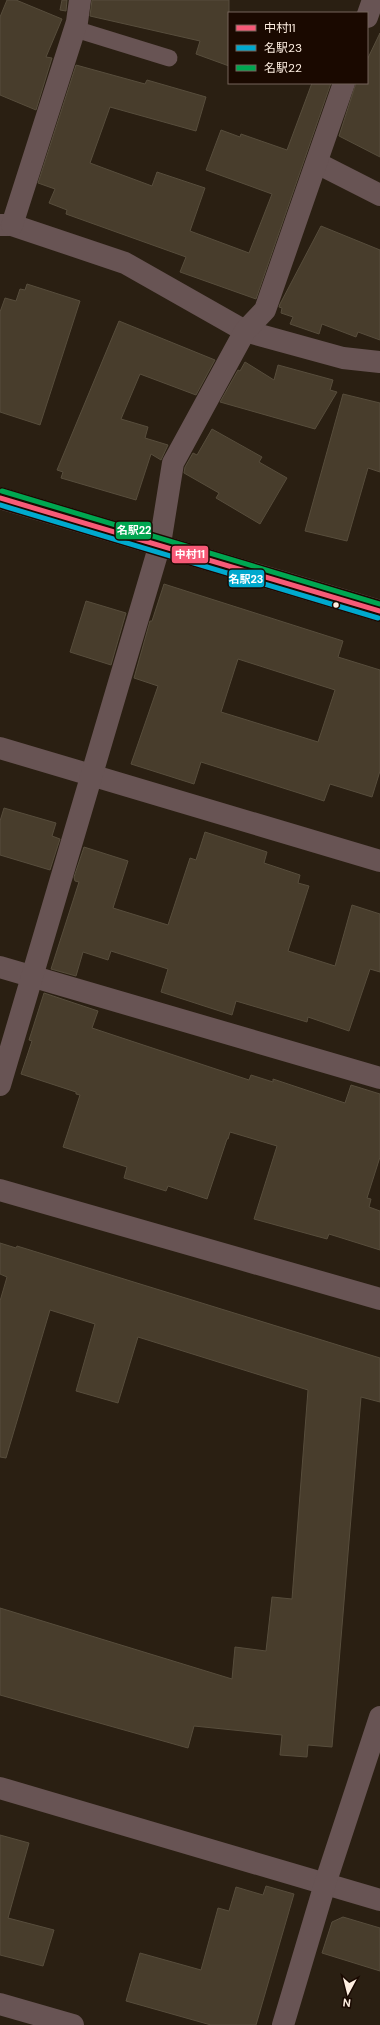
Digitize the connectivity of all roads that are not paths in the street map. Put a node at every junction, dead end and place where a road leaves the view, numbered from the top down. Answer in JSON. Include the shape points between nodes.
{"nodes":[{"id":1,"x":80,"y":0,"type":"edge"},
{"id":2,"x":373,"y":0,"type":"edge"},
{"id":3,"x":368,"y":14,"type":"edge"},
{"id":4,"x":75,"y":29,"type":"junction"},
{"id":5,"x":169,"y":58,"type":"dead end"},
{"id":6,"x":344,"y":84,"type":"edge"},
{"id":7,"x":317,"y":164,"type":"junction"},
{"id":8,"x":380,"y":195,"type":"edge"},
{"id":9,"x":6,"y":225,"type":"edge"},
{"id":10,"x":245,"y":331,"type":"junction"},
{"id":11,"x":380,"y":362,"type":"edge"},
{"id":12,"x":0,"y":498,"type":"edge"},
{"id":13,"x":160,"y":544,"type":"junction"},
{"id":14,"x":380,"y":611,"type":"edge"},
{"id":15,"x":0,"y":748,"type":"edge"},
{"id":16,"x":92,"y":775,"type":"junction"},
{"id":17,"x":380,"y":861,"type":"edge"},
{"id":18,"x":0,"y":967,"type":"edge"},
{"id":19,"x":32,"y":976,"type":"junction"},
{"id":20,"x":380,"y":1078,"type":"edge"},
{"id":21,"x":0,"y":1085,"type":"edge"},
{"id":22,"x":0,"y":1190,"type":"edge"},
{"id":23,"x":380,"y":1298,"type":"edge"},
{"id":24,"x":380,"y":1717,"type":"edge"},
{"id":25,"x":0,"y":1788,"type":"edge"},
{"id":26,"x":325,"y":1884,"type":"junction"},
{"id":27,"x":380,"y":1900,"type":"edge"},
{"id":28,"x":0,"y":2004,"type":"edge"},
{"id":29,"x":73,"y":2025,"type":"edge"},
{"id":30,"x":283,"y":2025,"type":"edge"}],
"edges":[{"from":1,"to":4,"type":"street"},
{"from":2,"to":3,"type":"street"},
{"from":4,"to":5,"type":"lane"},
{"from":4,"to":9,"type":"street"},
{"from":6,"to":7,"type":"street"},
{"from":7,"to":8,"type":"street"},
{"from":7,"to":10,"type":"street","via":[[265,310]]},
{"from":9,"to":10,"type":"street","via":[[125,263]]},
{"from":10,"to":11,"type":"street","via":[[344,358]]},
{"from":10,"to":13,"type":"street","via":[[173,463]]},
{"from":12,"to":13,"type":"street"},
{"from":13,"to":14,"type":"street"},
{"from":13,"to":16,"type":"street"},
{"from":15,"to":16,"type":"street"},
{"from":16,"to":17,"type":"street"},
{"from":16,"to":19,"type":"street"},
{"from":18,"to":19,"type":"street"},
{"from":19,"to":20,"type":"street"},
{"from":19,"to":21,"type":"street"},
{"from":22,"to":23,"type":"street"},
{"from":24,"to":26,"type":"street"},
{"from":25,"to":26,"type":"street"},
{"from":26,"to":27,"type":"street"},
{"from":26,"to":30,"type":"street"},
{"from":28,"to":29,"type":"street"}]}
